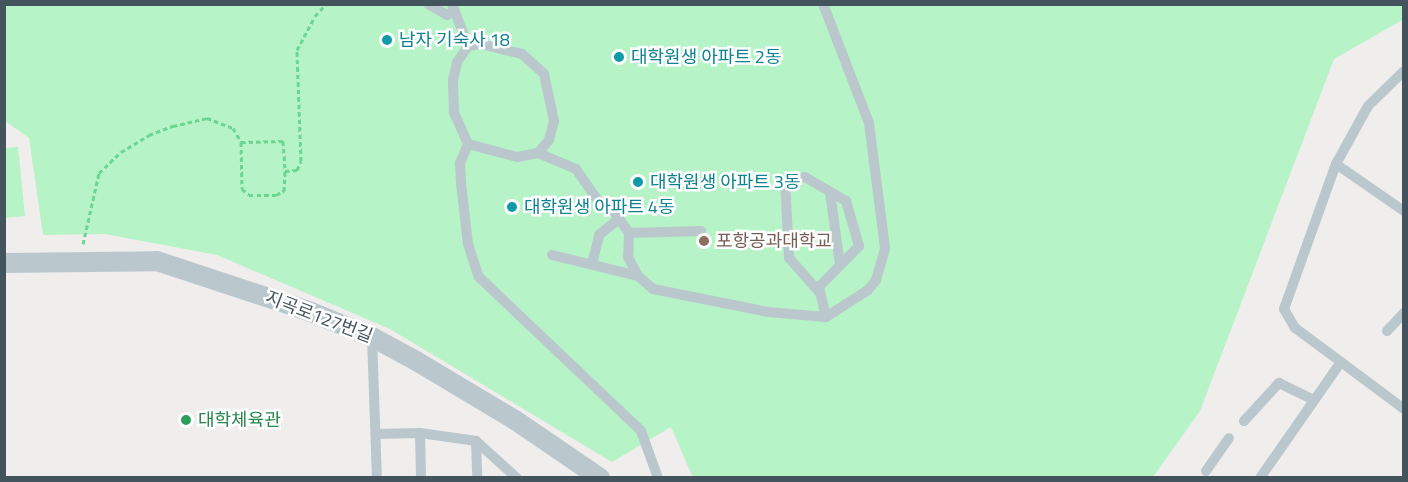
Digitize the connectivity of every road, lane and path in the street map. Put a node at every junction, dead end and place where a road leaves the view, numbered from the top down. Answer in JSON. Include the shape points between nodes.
{"nodes":[{"id":1,"x":326,"y":4,"type":"edge"},
{"id":2,"x":428,"y":4,"type":"edge"},
{"id":3,"x":823,"y":4,"type":"edge"},
{"id":4,"x":453,"y":8,"type":"edge"},
{"id":5,"x":468,"y":46,"type":"junction"},
{"id":6,"x":1404,"y":71,"type":"edge"},
{"id":7,"x":241,"y":142,"type":"junction"},
{"id":8,"x":468,"y":144,"type":"junction"},
{"id":9,"x":538,"y":153,"type":"junction"},
{"id":10,"x":1336,"y":164,"type":"junction"},
{"id":11,"x":285,"y":171,"type":"junction"},
{"id":12,"x":830,"y":192,"type":"junction"},
{"id":13,"x":1404,"y":211,"type":"edge"},
{"id":14,"x":619,"y":219,"type":"junction"},
{"id":15,"x":701,"y":231,"type":"dead end"},
{"id":16,"x":629,"y":233,"type":"junction"},
{"id":17,"x":552,"y":255,"type":"dead end"},
{"id":18,"x":78,"y":261,"type":"junction"},
{"id":19,"x":4,"y":263,"type":"edge"},
{"id":20,"x":592,"y":264,"type":"junction"},
{"id":21,"x":840,"y":265,"type":"junction"},
{"id":22,"x":638,"y":276,"type":"junction"},
{"id":23,"x":820,"y":293,"type":"junction"},
{"id":24,"x":1404,"y":313,"type":"edge"},
{"id":25,"x":826,"y":316,"type":"junction"},
{"id":26,"x":1387,"y":331,"type":"dead end"},
{"id":27,"x":372,"y":337,"type":"junction"},
{"id":28,"x":1341,"y":362,"type":"junction"},
{"id":29,"x":1312,"y":399,"type":"junction"},
{"id":30,"x":1404,"y":409,"type":"edge"},
{"id":31,"x":1244,"y":421,"type":"dead end"},
{"id":32,"x":420,"y":433,"type":"junction"},
{"id":33,"x":375,"y":434,"type":"junction"},
{"id":34,"x":1229,"y":438,"type":"dead end"},
{"id":35,"x":476,"y":441,"type":"junction"},
{"id":36,"x":1206,"y":475,"type":"edge"},
{"id":37,"x":377,"y":477,"type":"edge"},
{"id":38,"x":421,"y":477,"type":"edge"},
{"id":39,"x":477,"y":477,"type":"edge"},
{"id":40,"x":517,"y":477,"type":"edge"},
{"id":41,"x":600,"y":477,"type":"edge"},
{"id":42,"x":658,"y":477,"type":"edge"},
{"id":43,"x":1260,"y":477,"type":"edge"}],
"edges":[{"from":1,"to":11,"type":"path","via":[[297,50],[301,161],[297,170]]},
{"from":2,"to":4,"type":"lane","via":[[447,15]]},
{"from":3,"to":25,"type":"lane","via":[[869,123],[885,248],[876,280],[868,290]]},
{"from":4,"to":5,"type":"lane"},
{"from":5,"to":8,"type":"lane","via":[[457,62],[452,99],[453,112]]},
{"from":5,"to":9,"type":"lane","via":[[489,45],[515,51],[538,64],[544,74],[554,121],[549,140]]},
{"from":6,"to":10,"type":"lane","via":[[1368,106]]},
{"from":7,"to":11,"type":"path","via":[[283,141]]},
{"from":7,"to":11,"type":"path","via":[[242,189],[249,195],[276,195],[284,191]]},
{"from":7,"to":18,"type":"path","via":[[233,128],[207,118],[149,135],[121,152],[95,182]]},
{"from":8,"to":9,"type":"lane","via":[[517,157]]},
{"from":8,"to":42,"type":"lane","via":[[460,163],[461,183],[468,244],[479,277],[641,431]]},
{"from":9,"to":14,"type":"lane","via":[[576,169],[588,189]]},
{"from":10,"to":13,"type":"lane"},
{"from":10,"to":28,"type":"lane","via":[[1284,309],[1295,328]]},
{"from":12,"to":21,"type":"lane"},
{"from":12,"to":21,"type":"lane","via":[[846,201],[859,246]]},
{"from":12,"to":23,"type":"lane","via":[[806,177],[785,180],[789,258]]},
{"from":14,"to":16,"type":"lane"},
{"from":14,"to":20,"type":"lane","via":[[599,235]]},
{"from":15,"to":16,"type":"lane"},
{"from":16,"to":22,"type":"lane","via":[[628,257]]},
{"from":17,"to":20,"type":"lane"},
{"from":18,"to":19,"type":"street","name":"지곡로127번길"},
{"from":18,"to":27,"type":"street","name":"지곡로127번길","via":[[136,260],[180,267]]},
{"from":20,"to":22,"type":"lane"},
{"from":21,"to":23,"type":"lane","via":[[819,287]]},
{"from":22,"to":25,"type":"lane","via":[[653,289],[768,312]]},
{"from":23,"to":25,"type":"lane"},
{"from":24,"to":26,"type":"lane"},
{"from":27,"to":33,"type":"lane"},
{"from":27,"to":41,"type":"street","name":"지곡로127번길","via":[[515,420]]},
{"from":28,"to":29,"type":"lane"},
{"from":28,"to":30,"type":"lane"},
{"from":29,"to":31,"type":"lane","via":[[1279,383]]},
{"from":29,"to":43,"type":"lane"},
{"from":32,"to":33,"type":"lane"},
{"from":32,"to":35,"type":"lane"},
{"from":32,"to":38,"type":"lane"},
{"from":33,"to":37,"type":"lane"},
{"from":34,"to":36,"type":"lane"},
{"from":35,"to":39,"type":"lane"},
{"from":35,"to":40,"type":"lane"}]}
